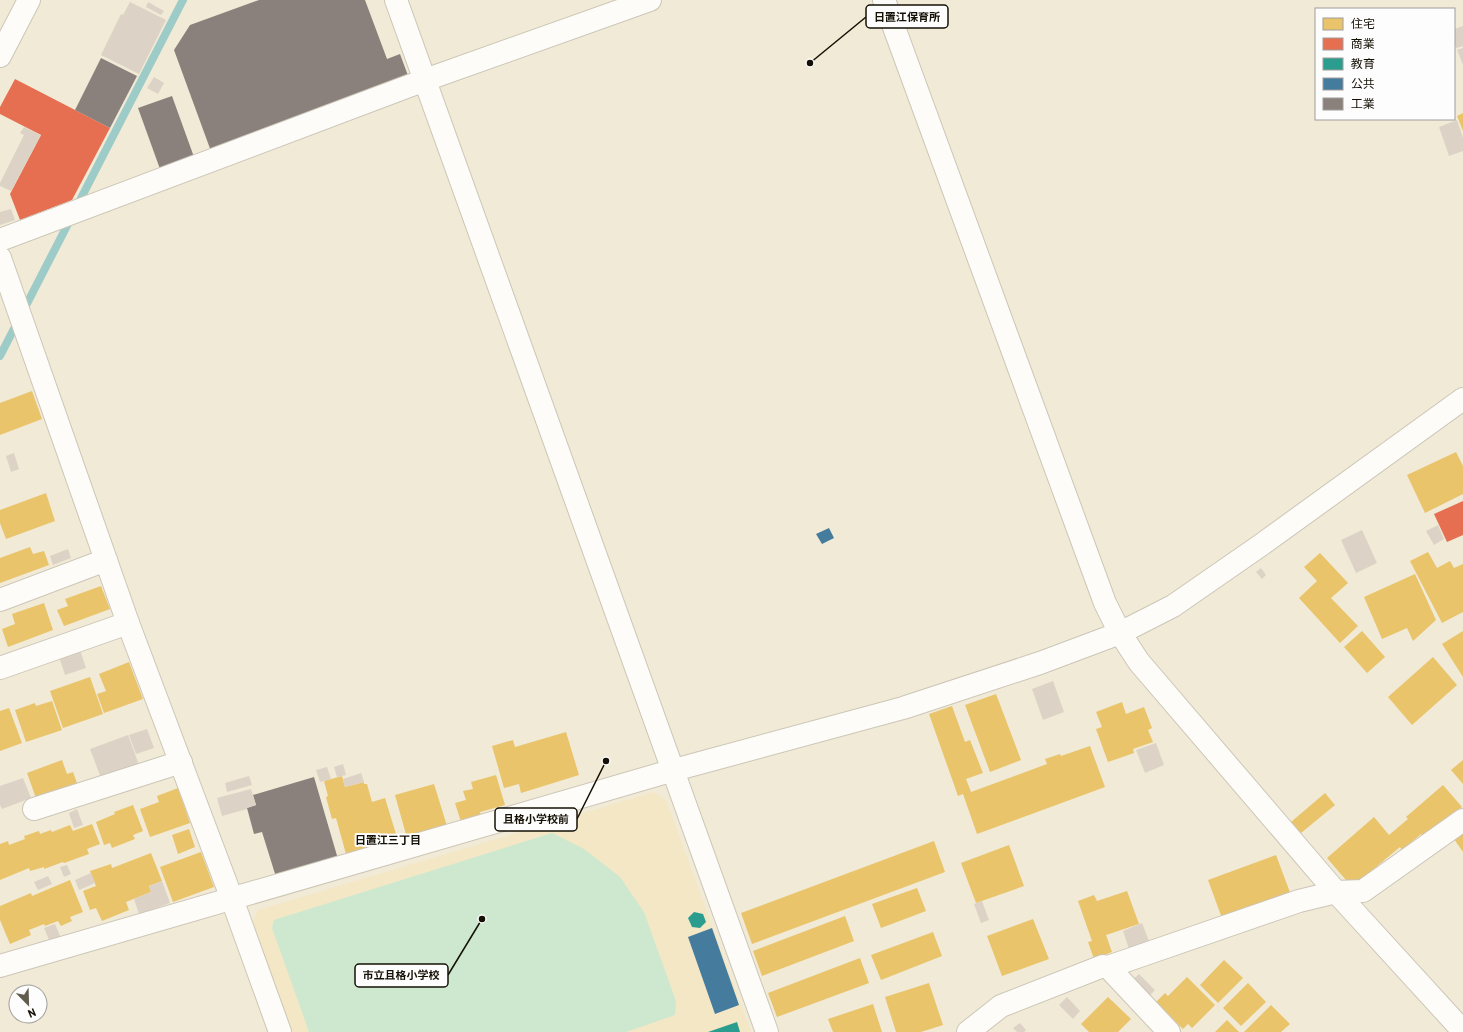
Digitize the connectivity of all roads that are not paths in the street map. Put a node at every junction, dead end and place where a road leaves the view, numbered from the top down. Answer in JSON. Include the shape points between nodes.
{"nodes":[{"id":1,"x":29,"y":0,"type":"edge"},
{"id":2,"x":396,"y":0,"type":"edge"},
{"id":3,"x":650,"y":0,"type":"edge"},
{"id":4,"x":884,"y":0,"type":"edge"},
{"id":5,"x":0,"y":56,"type":"edge"},
{"id":6,"x":425,"y":80,"type":"junction"},
{"id":7,"x":0,"y":240,"type":"edge"},
{"id":8,"x":0,"y":258,"type":"edge"},
{"id":9,"x":1463,"y":399,"type":"edge"},
{"id":10,"x":106,"y":560,"type":"junction"},
{"id":11,"x":0,"y":600,"type":"edge"},
{"id":12,"x":128,"y":624,"type":"junction"},
{"id":13,"x":1120,"y":633,"type":"junction"},
{"id":14,"x":0,"y":668,"type":"edge"},
{"id":15,"x":181,"y":762,"type":"junction"},
{"id":16,"x":674,"y":770,"type":"junction"},
{"id":17,"x":34,"y":808,"type":"dead end"},
{"id":18,"x":1463,"y":820,"type":"edge"},
{"id":19,"x":1336,"y":892,"type":"junction"},
{"id":20,"x":232,"y":899,"type":"junction"},
{"id":21,"x":0,"y":966,"type":"edge"},
{"id":22,"x":1108,"y":967,"type":"junction"},
{"id":23,"x":1463,"y":1031,"type":"edge"},
{"id":24,"x":280,"y":1032,"type":"edge"},
{"id":25,"x":768,"y":1032,"type":"edge"},
{"id":26,"x":968,"y":1032,"type":"edge"},
{"id":27,"x":1170,"y":1032,"type":"edge"}],
"edges":[{"from":1,"to":5,"type":"street"},
{"from":2,"to":6,"type":"street"},
{"from":3,"to":6,"type":"street"},
{"from":4,"to":13,"type":"street","via":[[1105,603]]},
{"from":6,"to":7,"type":"street"},
{"from":6,"to":16,"type":"street"},
{"from":8,"to":10,"type":"street"},
{"from":9,"to":13,"type":"street","via":[[1173,606]]},
{"from":10,"to":11,"type":"street"},
{"from":10,"to":12,"type":"street"},
{"from":12,"to":14,"type":"street"},
{"from":12,"to":15,"type":"street"},
{"from":13,"to":16,"type":"street","via":[[1040,663],[902,708]]},
{"from":13,"to":19,"type":"street","via":[[1139,662]]},
{"from":15,"to":17,"type":"street"},
{"from":15,"to":20,"type":"street"},
{"from":16,"to":20,"type":"street"},
{"from":16,"to":25,"type":"street"},
{"from":18,"to":19,"type":"street","via":[[1363,891]]},
{"from":19,"to":22,"type":"street","via":[[1299,901]]},
{"from":19,"to":23,"type":"street"},
{"from":20,"to":21,"type":"street"},
{"from":20,"to":24,"type":"street"},
{"from":22,"to":26,"type":"street","via":[[1103,966],[1001,1006]]},
{"from":22,"to":27,"type":"street"}]}
